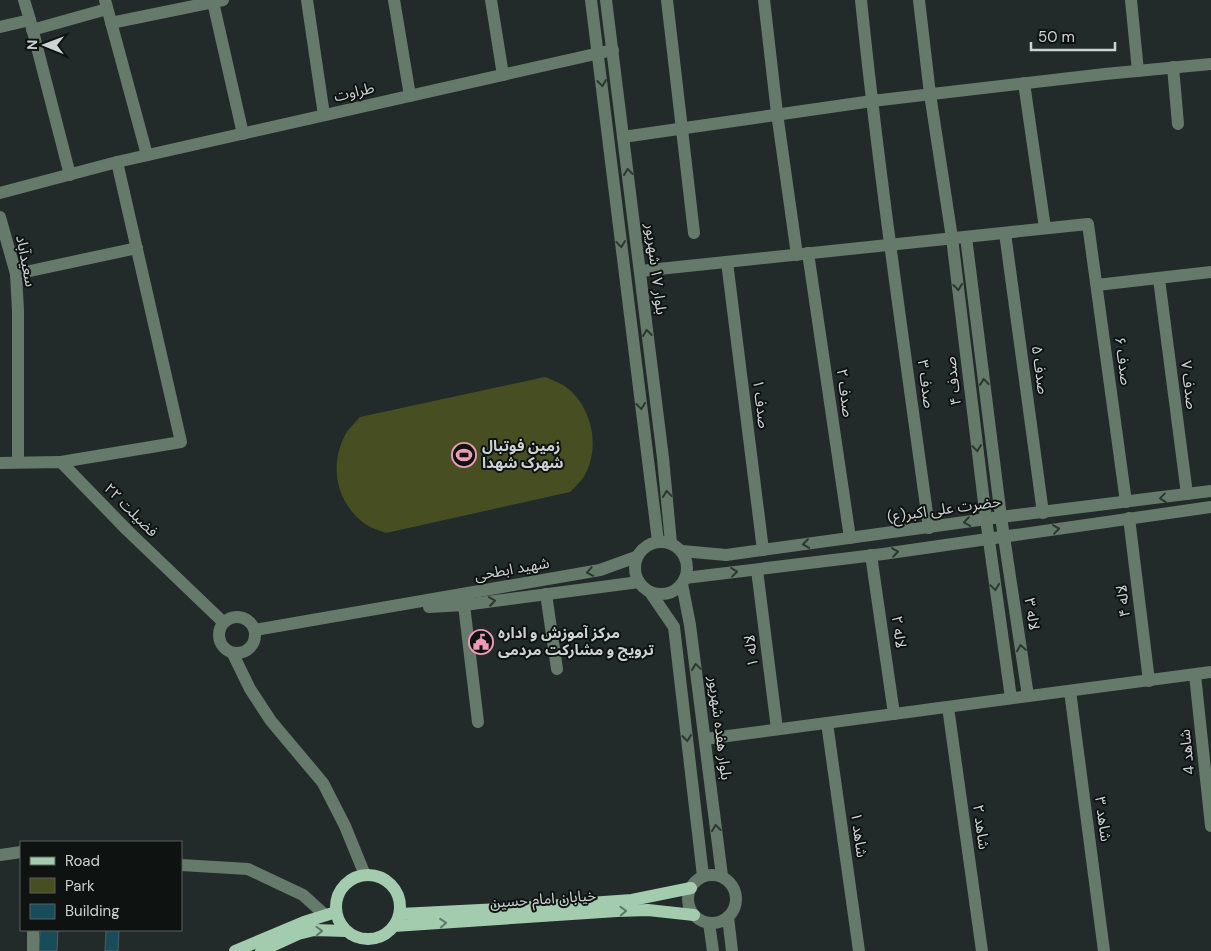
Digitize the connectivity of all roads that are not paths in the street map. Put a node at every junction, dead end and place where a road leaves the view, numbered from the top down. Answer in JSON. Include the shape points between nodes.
{"nodes":[{"id":1,"x":24,"y":0,"type":"edge"},
{"id":2,"x":307,"y":0,"type":"edge"},
{"id":3,"x":394,"y":0,"type":"edge"},
{"id":4,"x":491,"y":0,"type":"edge"},
{"id":5,"x":591,"y":0,"type":"edge"},
{"id":6,"x":606,"y":0,"type":"edge"},
{"id":7,"x":667,"y":0,"type":"edge"},
{"id":8,"x":764,"y":0,"type":"edge"},
{"id":9,"x":861,"y":0,"type":"edge"},
{"id":10,"x":919,"y":0,"type":"edge"},
{"id":11,"x":1132,"y":0,"type":"edge"},
{"id":12,"x":218,"y":1,"type":"edge"},
{"id":13,"x":196,"y":3,"type":"edge"},
{"id":14,"x":106,"y":5,"type":"edge"},
{"id":15,"x":111,"y":23,"type":"junction"},
{"id":16,"x":31,"y":25,"type":"junction"},
{"id":17,"x":0,"y":27,"type":"edge"},
{"id":18,"x":613,"y":50,"type":"junction"},
{"id":19,"x":598,"y":54,"type":"junction"},
{"id":20,"x":1211,"y":64,"type":"edge"},
{"id":21,"x":1174,"y":67,"type":"junction"},
{"id":22,"x":1138,"y":71,"type":"junction"},
{"id":23,"x":503,"y":75,"type":"junction"},
{"id":24,"x":1024,"y":84,"type":"junction"},
{"id":25,"x":930,"y":94,"type":"junction"},
{"id":26,"x":410,"y":96,"type":"junction"},
{"id":27,"x":872,"y":101,"type":"junction"},
{"id":28,"x":777,"y":114,"type":"junction"},
{"id":29,"x":324,"y":116,"type":"junction"},
{"id":30,"x":1178,"y":124,"type":"dead end"},
{"id":31,"x":683,"y":128,"type":"junction"},
{"id":32,"x":243,"y":134,"type":"junction"},
{"id":33,"x":623,"y":137,"type":"junction"},
{"id":34,"x":147,"y":155,"type":"junction"},
{"id":35,"x":117,"y":162,"type":"junction"},
{"id":36,"x":70,"y":175,"type":"junction"},
{"id":37,"x":0,"y":193,"type":"edge"},
{"id":38,"x":0,"y":217,"type":"edge"},
{"id":39,"x":1045,"y":228,"type":"junction"},
{"id":40,"x":694,"y":233,"type":"dead end"},
{"id":41,"x":1005,"y":233,"type":"junction"},
{"id":42,"x":966,"y":237,"type":"junction"},
{"id":43,"x":952,"y":238,"type":"junction"},
{"id":44,"x":890,"y":245,"type":"junction"},
{"id":45,"x":137,"y":248,"type":"junction"},
{"id":46,"x":802,"y":254,"type":"junction"},
{"id":47,"x":726,"y":262,"type":"junction"},
{"id":48,"x":640,"y":271,"type":"junction"},
{"id":49,"x":1211,"y":272,"type":"edge"},
{"id":50,"x":16,"y":274,"type":"junction"},
{"id":51,"x":1159,"y":279,"type":"junction"},
{"id":52,"x":1096,"y":285,"type":"junction"},
{"id":53,"x":18,"y":462,"type":"junction"},
{"id":54,"x":60,"y":462,"type":"junction"},
{"id":55,"x":0,"y":463,"type":"edge"},
{"id":56,"x":1211,"y":492,"type":"edge"},
{"id":57,"x":1187,"y":494,"type":"junction"},
{"id":58,"x":1126,"y":502,"type":"junction"},
{"id":59,"x":1211,"y":506,"type":"edge"},
{"id":60,"x":1043,"y":512,"type":"junction"},
{"id":61,"x":1001,"y":518,"type":"junction"},
{"id":62,"x":1129,"y":518,"type":"junction"},
{"id":63,"x":986,"y":520,"type":"junction"},
{"id":64,"x":929,"y":528,"type":"junction"},
{"id":65,"x":1004,"y":536,"type":"junction"},
{"id":66,"x":850,"y":538,"type":"junction"},
{"id":67,"x":989,"y":538,"type":"junction"},
{"id":68,"x":658,"y":541,"type":"junction"},
{"id":69,"x":671,"y":543,"type":"junction"},
{"id":70,"x":785,"y":547,"type":"junction"},
{"id":71,"x":763,"y":550,"type":"junction"},
{"id":72,"x":682,"y":551,"type":"junction"},
{"id":73,"x":871,"y":555,"type":"junction"},
{"id":74,"x":636,"y":557,"type":"junction"},
{"id":75,"x":788,"y":566,"type":"junction"},
{"id":76,"x":757,"y":570,"type":"junction"},
{"id":77,"x":683,"y":581,"type":"junction"},
{"id":78,"x":639,"y":582,"type":"junction"},
{"id":79,"x":650,"y":592,"type":"junction"},
{"id":80,"x":546,"y":594,"type":"junction"},
{"id":81,"x":464,"y":605,"type":"junction"},
{"id":82,"x":392,"y":606,"type":"junction"},
{"id":83,"x":223,"y":622,"type":"junction"},
{"id":84,"x":255,"y":630,"type":"junction"},
{"id":85,"x":233,"y":654,"type":"junction"},
{"id":86,"x":557,"y":669,"type":"dead end"},
{"id":87,"x":1211,"y":672,"type":"edge"},
{"id":88,"x":1195,"y":675,"type":"junction"},
{"id":89,"x":1149,"y":681,"type":"junction"},
{"id":90,"x":1070,"y":691,"type":"junction"},
{"id":91,"x":1028,"y":696,"type":"junction"},
{"id":92,"x":1011,"y":698,"type":"junction"},
{"id":93,"x":948,"y":707,"type":"junction"},
{"id":94,"x":894,"y":714,"type":"junction"},
{"id":95,"x":478,"y":722,"type":"dead end"},
{"id":96,"x":827,"y":722,"type":"junction"},
{"id":97,"x":777,"y":729,"type":"junction"},
{"id":98,"x":706,"y":738,"type":"junction"},
{"id":99,"x":1211,"y":826,"type":"edge"},
{"id":100,"x":20,"y":852,"type":"edge"},
{"id":101,"x":0,"y":855,"type":"edge"},
{"id":102,"x":182,"y":865,"type":"edge"},
{"id":103,"x":365,"y":875,"type":"junction"},
{"id":104,"x":703,"y":876,"type":"junction"},
{"id":105,"x":722,"y":876,"type":"junction"},
{"id":106,"x":690,"y":888,"type":"junction"},
{"id":107,"x":331,"y":914,"type":"junction"},
{"id":108,"x":400,"y":914,"type":"junction"},
{"id":109,"x":694,"y":915,"type":"junction"},
{"id":110,"x":728,"y":917,"type":"junction"},
{"id":111,"x":709,"y":923,"type":"junction"},
{"id":112,"x":394,"y":926,"type":"junction"},
{"id":113,"x":34,"y":931,"type":"edge"},
{"id":114,"x":346,"y":931,"type":"junction"},
{"id":115,"x":277,"y":948,"type":"edge"},
{"id":116,"x":33,"y":951,"type":"edge"},
{"id":117,"x":235,"y":951,"type":"edge"},
{"id":118,"x":261,"y":951,"type":"edge"},
{"id":119,"x":712,"y":951,"type":"edge"},
{"id":120,"x":732,"y":951,"type":"edge"},
{"id":121,"x":859,"y":951,"type":"edge"},
{"id":122,"x":982,"y":951,"type":"edge"},
{"id":123,"x":1104,"y":951,"type":"edge"}],
"edges":[{"from":1,"to":16,"type":"street"},
{"from":2,"to":29,"type":"street"},
{"from":3,"to":26,"type":"street"},
{"from":4,"to":23,"type":"street"},
{"from":5,"to":19,"type":"street","name":"بلوار ۱۷ شهریور"},
{"from":6,"to":18,"type":"street","name":"بلوار ۱۷ شهریور"},
{"from":7,"to":31,"type":"street"},
{"from":8,"to":28,"type":"street","name":"صدف ۲"},
{"from":9,"to":27,"type":"street","name":"صدف ۳"},
{"from":10,"to":25,"type":"street","name":"صدف ۴"},
{"from":11,"to":22,"type":"street"},
{"from":12,"to":13,"type":"street"},
{"from":12,"to":32,"type":"street"},
{"from":13,"to":15,"type":"street"},
{"from":14,"to":15,"type":"street"},
{"from":14,"to":16,"type":"street"},
{"from":15,"to":34,"type":"street"},
{"from":16,"to":17,"type":"street"},
{"from":16,"to":36,"type":"street"},
{"from":18,"to":19,"type":"street","name":"طراوت"},
{"from":18,"to":33,"type":"street","name":"بلوار ۱۷ شهریور"},
{"from":19,"to":23,"type":"street","name":"طراوت"},
{"from":19,"to":68,"type":"street","name":"بلوار ۱۷ شهریور","one_way":true},
{"from":20,"to":21,"type":"street"},
{"from":21,"to":22,"type":"street"},
{"from":21,"to":30,"type":"street"},
{"from":22,"to":24,"type":"street"},
{"from":23,"to":26,"type":"street","name":"طراوت"},
{"from":24,"to":25,"type":"street"},
{"from":24,"to":39,"type":"street"},
{"from":25,"to":27,"type":"street"},
{"from":25,"to":43,"type":"street","name":"صدف ۴"},
{"from":26,"to":29,"type":"street","name":"طراوت"},
{"from":27,"to":28,"type":"street"},
{"from":27,"to":44,"type":"street","name":"صدف ۳"},
{"from":28,"to":31,"type":"street"},
{"from":28,"to":46,"type":"street","name":"صدف ۲"},
{"from":29,"to":32,"type":"street","name":"طراوت"},
{"from":31,"to":33,"type":"street"},
{"from":31,"to":40,"type":"street"},
{"from":32,"to":34,"type":"street","name":"طراوت"},
{"from":48,"to":33,"type":"street","name":"بلوار ۱۷ شهریور","one_way":true},
{"from":34,"to":35,"type":"street","name":"طراوت"},
{"from":35,"to":36,"type":"street","name":"طراوت"},
{"from":35,"to":45,"type":"street"},
{"from":36,"to":37,"type":"street","name":"طراوت"},
{"from":38,"to":50,"type":"street","name":"سعیدآباد"},
{"from":39,"to":41,"type":"street"},
{"from":39,"to":52,"type":"street","name":"صدف ۶","via":[[1088,224]]},
{"from":41,"to":42,"type":"street"},
{"from":41,"to":60,"type":"street","name":"صدف ۵"},
{"from":42,"to":43,"type":"street"},
{"from":61,"to":42,"type":"street","name":"صدف ۴","one_way":true},
{"from":43,"to":44,"type":"street"},
{"from":43,"to":63,"type":"street","name":"صدف ۴","one_way":true},
{"from":44,"to":46,"type":"street"},
{"from":44,"to":64,"type":"street","name":"صدف ۳"},
{"from":45,"to":50,"type":"street"},
{"from":45,"to":54,"type":"street","via":[[181,442]]},
{"from":46,"to":47,"type":"street"},
{"from":46,"to":66,"type":"street","name":"صدف ۲"},
{"from":47,"to":48,"type":"street"},
{"from":47,"to":71,"type":"street","name":"صدف ۱"},
{"from":69,"to":48,"type":"street","name":"بلوار ۱۷ شهریور","one_way":true},
{"from":49,"to":51,"type":"street"},
{"from":50,"to":53,"type":"street","name":"سعیدآباد"},
{"from":51,"to":52,"type":"street"},
{"from":51,"to":57,"type":"street","name":"صدف ۷"},
{"from":52,"to":58,"type":"street","name":"صدف ۶"},
{"from":53,"to":54,"type":"street"},
{"from":53,"to":55,"type":"street"},
{"from":54,"to":83,"type":"street","name":"فضیلت ۲۲"},
{"from":56,"to":57,"type":"street","name":"حضرت علی اکبر(ع)"},
{"from":57,"to":58,"type":"street","name":"حضرت علی اکبر(ع)","one_way":true},
{"from":58,"to":60,"type":"street","name":"حضرت علی اکبر(ع)"},
{"from":59,"to":62,"type":"street"},
{"from":60,"to":61,"type":"street","name":"حضرت علی اکبر(ع)"},
{"from":61,"to":63,"type":"street","name":"حضرت علی اکبر(ع)"},
{"from":61,"to":65,"type":"street","name":"صدف ۴"},
{"from":65,"to":62,"type":"street","one_way":true},
{"from":62,"to":89,"type":"street","name":"لاله ۴"},
{"from":63,"to":64,"type":"street","name":"حضرت علی اکبر(ع)","one_way":true},
{"from":63,"to":67,"type":"street","name":"صدف ۴"},
{"from":64,"to":66,"type":"street","name":"حضرت علی اکبر(ع)"},
{"from":65,"to":67,"type":"street"},
{"from":91,"to":65,"type":"street","name":"لاله ۳","one_way":true},
{"from":66,"to":70,"type":"street","name":"حضرت علی اکبر(ع)","one_way":true},
{"from":73,"to":67,"type":"street","one_way":true},
{"from":67,"to":92,"type":"street","one_way":true},
{"from":68,"to":69,"type":"street"},
{"from":68,"to":74,"type":"street","via":[[645,546]]},
{"from":69,"to":72,"type":"street"},
{"from":70,"to":71,"type":"street","name":"حضرت علی اکبر(ع)"},
{"from":70,"to":75,"type":"street"},
{"from":71,"to":72,"type":"street","name":"حضرت علی اکبر(ع)","via":[[726,555]]},
{"from":72,"to":77,"type":"street","via":[[687,564]]},
{"from":73,"to":75,"type":"street"},
{"from":73,"to":94,"type":"street","name":"لاله ۲"},
{"from":74,"to":78,"type":"street","via":[[634,571]]},
{"from":74,"to":82,"type":"street","name":"شهید ابطحی","one_way":true,"via":[[600,570]]},
{"from":75,"to":76,"type":"street"},
{"from":77,"to":76,"type":"street","one_way":true},
{"from":76,"to":97,"type":"street","name":"لاله ۱"},
{"from":77,"to":79,"type":"street","via":[[673,591],[662,594]]},
{"from":98,"to":77,"type":"street","name":"بلوار هفده شهریور","one_way":true},
{"from":78,"to":79,"type":"street"},
{"from":78,"to":80,"type":"street","name":"شهید ابطحی"},
{"from":79,"to":104,"type":"street","one_way":true,"via":[[674,627]]},
{"from":81,"to":80,"type":"street","name":"شهید ابطحی","one_way":true},
{"from":80,"to":86,"type":"street"},
{"from":81,"to":82,"type":"street","name":"شهید ابطحی"},
{"from":81,"to":95,"type":"street"},
{"from":82,"to":84,"type":"street","name":"شهید ابطحی"},
{"from":83,"to":84,"type":"street","via":[[241,617]]},
{"from":83,"to":85,"type":"street","via":[[219,641]]},
{"from":84,"to":85,"type":"street","via":[[256,640],[251,648],[243,654]]},
{"from":85,"to":103,"type":"street","via":[[271,721],[323,784]]},
{"from":87,"to":88,"type":"street"},
{"from":88,"to":89,"type":"street"},
{"from":88,"to":99,"type":"street","name":"شاهد 4"},
{"from":89,"to":90,"type":"street"},
{"from":90,"to":91,"type":"street"},
{"from":90,"to":123,"type":"street","name":"شاهد ۳"},
{"from":91,"to":92,"type":"street"},
{"from":92,"to":93,"type":"street"},
{"from":93,"to":94,"type":"street"},
{"from":93,"to":122,"type":"street","name":"شاهد ۲"},
{"from":94,"to":96,"type":"street"},
{"from":96,"to":97,"type":"street"},
{"from":96,"to":121,"type":"street","name":"شاهد ۱"},
{"from":97,"to":98,"type":"street"},
{"from":105,"to":98,"type":"street","name":"بلوار هفده شهریور","one_way":true},
{"from":100,"to":101,"type":"street"},
{"from":102,"to":107,"type":"street","via":[[248,869],[303,895]]},
{"from":103,"to":107,"type":"main road","via":[[343,887]]},
{"from":103,"to":108,"type":"main road","via":[[380,877],[392,886],[399,899]]},
{"from":104,"to":105,"type":"street"},
{"from":104,"to":106,"type":"street"},
{"from":105,"to":110,"type":"street","via":[[733,886],[736,895],[736,905]]},
{"from":106,"to":108,"type":"main road","name":"خیابان امام حسین","via":[[632,900]]},
{"from":106,"to":109,"type":"street","via":[[688,904]]},
{"from":107,"to":114,"type":"main road"},
{"from":107,"to":117,"type":"main road"},
{"from":108,"to":112,"type":"main road"},
{"from":109,"to":111,"type":"street"},
{"from":112,"to":109,"type":"main road","name":"خیابان امام حسین","one_way":true,"via":[[617,911],[648,910]]},
{"from":110,"to":111,"type":"street"},
{"from":110,"to":120,"type":"street"},
{"from":111,"to":119,"type":"street"},
{"from":112,"to":114,"type":"main road","via":[[372,940],[358,938]]},
{"from":113,"to":116,"type":"street"},
{"from":115,"to":114,"type":"main road","one_way":true,"via":[[298,934],[314,930]]},
{"from":115,"to":118,"type":"main road"}]}
